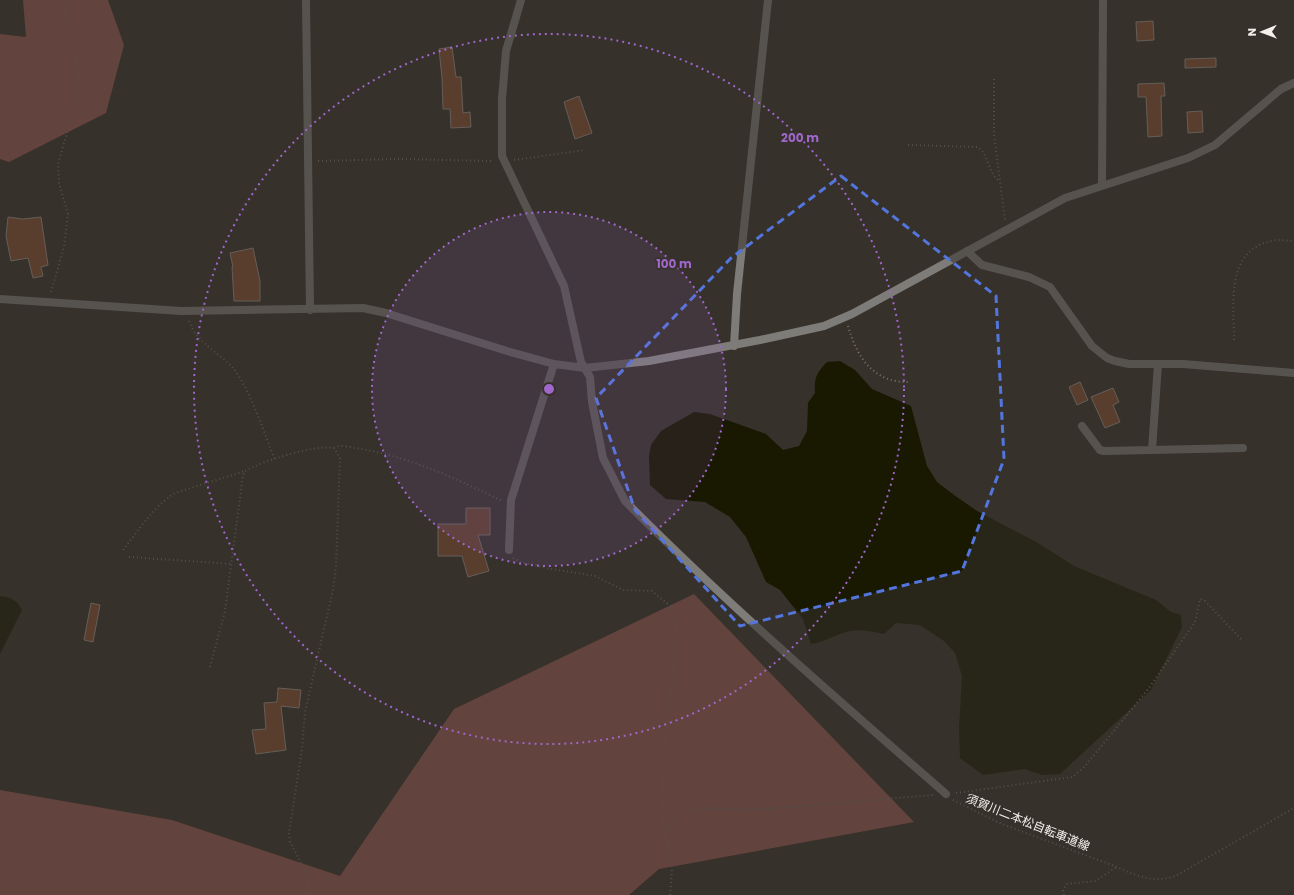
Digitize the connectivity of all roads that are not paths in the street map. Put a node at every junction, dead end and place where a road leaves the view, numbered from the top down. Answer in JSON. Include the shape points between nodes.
{"nodes":[{"id":1,"x":306,"y":0,"type":"edge"},
{"id":2,"x":521,"y":0,"type":"edge"},
{"id":3,"x":768,"y":0,"type":"edge"},
{"id":4,"x":1103,"y":0,"type":"edge"},
{"id":5,"x":1294,"y":83,"type":"edge"},
{"id":6,"x":1102,"y":185,"type":"junction"},
{"id":7,"x":967,"y":251,"type":"junction"},
{"id":8,"x":0,"y":299,"type":"edge"},
{"id":9,"x":310,"y":310,"type":"junction"},
{"id":10,"x":734,"y":346,"type":"junction"},
{"id":11,"x":554,"y":364,"type":"junction"},
{"id":12,"x":1158,"y":364,"type":"junction"},
{"id":13,"x":585,"y":368,"type":"junction"},
{"id":14,"x":1294,"y":373,"type":"edge"},
{"id":15,"x":1082,"y":426,"type":"dead end"},
{"id":16,"x":1243,"y":448,"type":"dead end"},
{"id":17,"x":1152,"y":450,"type":"junction"},
{"id":18,"x":509,"y":550,"type":"road end"},
{"id":19,"x":946,"y":794,"type":"road end"}],
"edges":[{"from":1,"to":9,"type":"street"},
{"from":2,"to":13,"type":"street","via":[[507,44],[504,67],[504,161],[564,286],[581,362]]},
{"from":3,"to":10,"type":"street","via":[[737,294]]},
{"from":4,"to":6,"type":"street"},
{"from":5,"to":6,"type":"street","via":[[1281,89],[1215,145],[1188,158]]},
{"from":6,"to":7,"type":"street","via":[[1065,198]]},
{"from":7,"to":10,"type":"street","via":[[845,318],[824,326]]},
{"from":7,"to":12,"type":"street","via":[[982,265],[1029,277],[1050,287],[1092,346],[1107,358],[1129,364]]},
{"from":8,"to":9,"type":"street","via":[[186,311]]},
{"from":9,"to":11,"type":"street","via":[[363,308]]},
{"from":10,"to":13,"type":"street","via":[[649,361]]},
{"from":11,"to":13,"type":"street"},
{"from":11,"to":18,"type":"street","via":[[510,504]]},
{"from":12,"to":14,"type":"street"},
{"from":12,"to":17,"type":"street"},
{"from":13,"to":19,"type":"street","via":[[590,377],[603,458],[625,501],[839,702]]},
{"from":15,"to":17,"type":"street","via":[[1100,450]]},
{"from":16,"to":17,"type":"street"}]}
